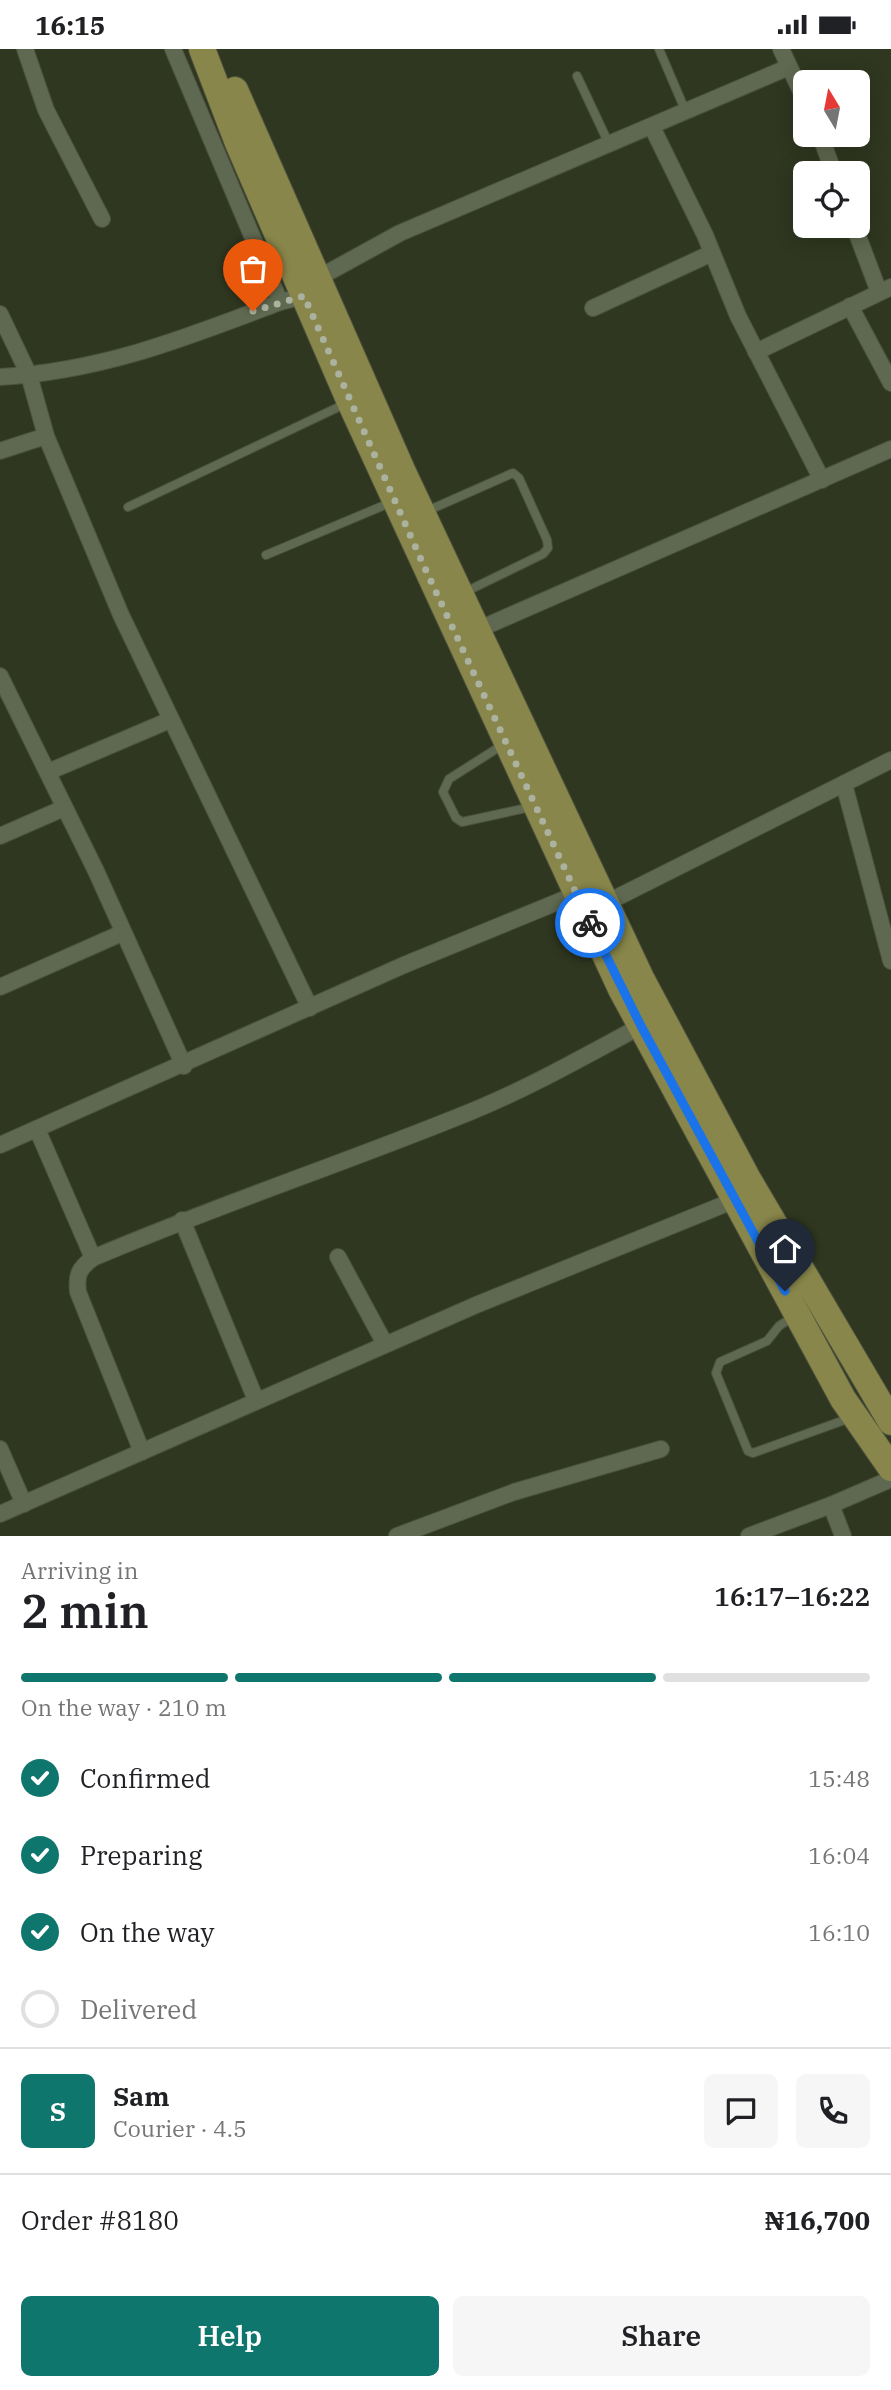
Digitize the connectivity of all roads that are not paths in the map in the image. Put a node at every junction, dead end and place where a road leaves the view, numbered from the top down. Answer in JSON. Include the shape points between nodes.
{"nodes":[{"id":1,"x":25,"y":49,"type":"edge"},
{"id":2,"x":173,"y":49,"type":"edge"},
{"id":3,"x":202,"y":49,"type":"edge"},
{"id":4,"x":217,"y":49,"type":"edge"},
{"id":5,"x":659,"y":49,"type":"edge"},
{"id":6,"x":781,"y":49,"type":"edge"},
{"id":7,"x":789,"y":67,"type":"junction"},
{"id":8,"x":793,"y":75,"type":"edge"},
{"id":9,"x":577,"y":76,"type":"dead end"},
{"id":10,"x":686,"y":112,"type":"junction"},
{"id":11,"x":652,"y":127,"type":"junction"},
{"id":12,"x":609,"y":144,"type":"junction"},
{"id":13,"x":102,"y":219,"type":"dead end"},
{"id":14,"x":860,"y":238,"type":"edge"},
{"id":15,"x":712,"y":253,"type":"junction"},
{"id":16,"x":885,"y":289,"type":"edge"},
{"id":17,"x":300,"y":292,"type":"junction"},
{"id":18,"x":850,"y":306,"type":"junction"},
{"id":19,"x":593,"y":308,"type":"dead end"},
{"id":20,"x":0,"y":314,"type":"edge"},
{"id":21,"x":756,"y":352,"type":"junction"},
{"id":22,"x":29,"y":375,"type":"junction"},
{"id":23,"x":0,"y":377,"type":"edge"},
{"id":24,"x":891,"y":383,"type":"edge"},
{"id":25,"x":349,"y":402,"type":"junction"},
{"id":26,"x":46,"y":436,"type":"junction"},
{"id":27,"x":891,"y":449,"type":"edge"},
{"id":28,"x":0,"y":451,"type":"edge"},
{"id":29,"x":822,"y":480,"type":"junction"},
{"id":30,"x":395,"y":501,"type":"junction"},
{"id":31,"x":128,"y":506,"type":"dead end"},
{"id":32,"x":422,"y":513,"type":"junction"},
{"id":33,"x":266,"y":555,"type":"dead end"},
{"id":34,"x":461,"y":594,"type":"junction"},
{"id":35,"x":477,"y":630,"type":"junction"},
{"id":36,"x":0,"y":676,"type":"edge"},
{"id":37,"x":170,"y":720,"type":"junction"},
{"id":38,"x":506,"y":743,"type":"junction"},
{"id":39,"x":891,"y":760,"type":"edge"},
{"id":40,"x":48,"y":772,"type":"junction"},
{"id":41,"x":844,"y":784,"type":"junction"},
{"id":42,"x":536,"y":806,"type":"junction"},
{"id":43,"x":64,"y":808,"type":"junction"},
{"id":44,"x":0,"y":836,"type":"edge"},
{"id":45,"x":577,"y":894,"type":"junction"},
{"id":46,"x":606,"y":903,"type":"junction"},
{"id":47,"x":122,"y":933,"type":"junction"},
{"id":48,"x":891,"y":961,"type":"edge"},
{"id":49,"x":0,"y":987,"type":"edge"},
{"id":50,"x":310,"y":1008,"type":"junction"},
{"id":51,"x":641,"y":1026,"type":"junction"},
{"id":52,"x":184,"y":1066,"type":"junction"},
{"id":53,"x":37,"y":1129,"type":"junction"},
{"id":54,"x":0,"y":1145,"type":"edge"},
{"id":55,"x":735,"y":1200,"type":"junction"},
{"id":56,"x":182,"y":1220,"type":"junction"},
{"id":57,"x":93,"y":1258,"type":"junction"},
{"id":58,"x":338,"y":1258,"type":"dead end"},
{"id":59,"x":797,"y":1314,"type":"junction"},
{"id":60,"x":385,"y":1344,"type":"junction"},
{"id":61,"x":256,"y":1400,"type":"junction"},
{"id":62,"x":855,"y":1416,"type":"junction"},
{"id":63,"x":891,"y":1422,"type":"edge"},
{"id":64,"x":0,"y":1449,"type":"edge"},
{"id":65,"x":661,"y":1449,"type":"dead end"},
{"id":66,"x":142,"y":1453,"type":"junction"},
{"id":67,"x":891,"y":1468,"type":"edge"},
{"id":68,"x":891,"y":1479,"type":"edge"},
{"id":69,"x":24,"y":1503,"type":"junction"},
{"id":70,"x":831,"y":1505,"type":"junction"},
{"id":71,"x":0,"y":1514,"type":"edge"},
{"id":72,"x":397,"y":1536,"type":"edge"},
{"id":73,"x":749,"y":1536,"type":"edge"},
{"id":74,"x":843,"y":1536,"type":"edge"}],
"edges":[{"from":1,"to":13,"type":"street","via":[[46,110]]},
{"from":2,"to":17,"type":"street"},
{"from":3,"to":17,"type":"highway"},
{"from":4,"to":17,"type":"highway"},
{"from":5,"to":10,"type":"lane"},
{"from":6,"to":7,"type":"street"},
{"from":7,"to":8,"type":"street"},
{"from":7,"to":10,"type":"street"},
{"from":9,"to":12,"type":"lane"},
{"from":10,"to":11,"type":"street"},
{"from":11,"to":12,"type":"street"},
{"from":11,"to":15,"type":"street"},
{"from":12,"to":17,"type":"street","via":[[400,233]]},
{"from":14,"to":16,"type":"street"},
{"from":15,"to":19,"type":"street"},
{"from":15,"to":21,"type":"street"},
{"from":16,"to":18,"type":"street"},
{"from":17,"to":22,"type":"street","via":[[131,356]]},
{"from":17,"to":25,"type":"highway"},
{"from":17,"to":32,"type":"highway"},
{"from":18,"to":21,"type":"street"},
{"from":18,"to":24,"type":"street"},
{"from":20,"to":22,"type":"street"},
{"from":21,"to":29,"type":"street"},
{"from":22,"to":23,"type":"street"},
{"from":22,"to":26,"type":"street"},
{"from":25,"to":30,"type":"highway"},
{"from":25,"to":31,"type":"lane"},
{"from":26,"to":28,"type":"street"},
{"from":26,"to":37,"type":"street"},
{"from":27,"to":29,"type":"street"},
{"from":29,"to":35,"type":"street"},
{"from":30,"to":33,"type":"lane"},
{"from":30,"to":38,"type":"highway"},
{"from":32,"to":34,"type":"highway"},
{"from":32,"to":34,"type":"lane","via":[[504,475],[513,473],[519,478],[548,548]]},
{"from":34,"to":35,"type":"highway"},
{"from":35,"to":46,"type":"highway"},
{"from":36,"to":40,"type":"street"},
{"from":37,"to":40,"type":"street"},
{"from":37,"to":50,"type":"street","via":[[209,791]]},
{"from":38,"to":42,"type":"highway"},
{"from":38,"to":42,"type":"lane","via":[[449,779],[443,792],[462,822]]},
{"from":39,"to":41,"type":"street"},
{"from":40,"to":43,"type":"street"},
{"from":41,"to":46,"type":"street"},
{"from":41,"to":48,"type":"street"},
{"from":42,"to":45,"type":"highway"},
{"from":43,"to":44,"type":"street"},
{"from":43,"to":47,"type":"street"},
{"from":45,"to":50,"type":"street"},
{"from":45,"to":51,"type":"highway"},
{"from":46,"to":63,"type":"highway","via":[[748,1179]]},
{"from":47,"to":49,"type":"street"},
{"from":47,"to":52,"type":"street"},
{"from":50,"to":52,"type":"street"},
{"from":51,"to":55,"type":"highway"},
{"from":51,"to":56,"type":"street","via":[[472,1112]]},
{"from":52,"to":53,"type":"street"},
{"from":53,"to":54,"type":"street"},
{"from":53,"to":57,"type":"street"},
{"from":55,"to":59,"type":"highway"},
{"from":55,"to":60,"type":"street"},
{"from":56,"to":57,"type":"street"},
{"from":56,"to":61,"type":"street"},
{"from":57,"to":66,"type":"street","via":[[77,1277],[78,1292]]},
{"from":58,"to":60,"type":"street"},
{"from":59,"to":62,"type":"highway"},
{"from":59,"to":62,"type":"lane","via":[[767,1341],[716,1367],[748,1451]]},
{"from":60,"to":61,"type":"street"},
{"from":61,"to":66,"type":"street"},
{"from":62,"to":67,"type":"highway"},
{"from":64,"to":69,"type":"street"},
{"from":65,"to":72,"type":"street","via":[[514,1492]]},
{"from":66,"to":69,"type":"street"},
{"from":68,"to":70,"type":"street"},
{"from":69,"to":71,"type":"street"},
{"from":70,"to":73,"type":"street"},
{"from":70,"to":74,"type":"street"}]}
